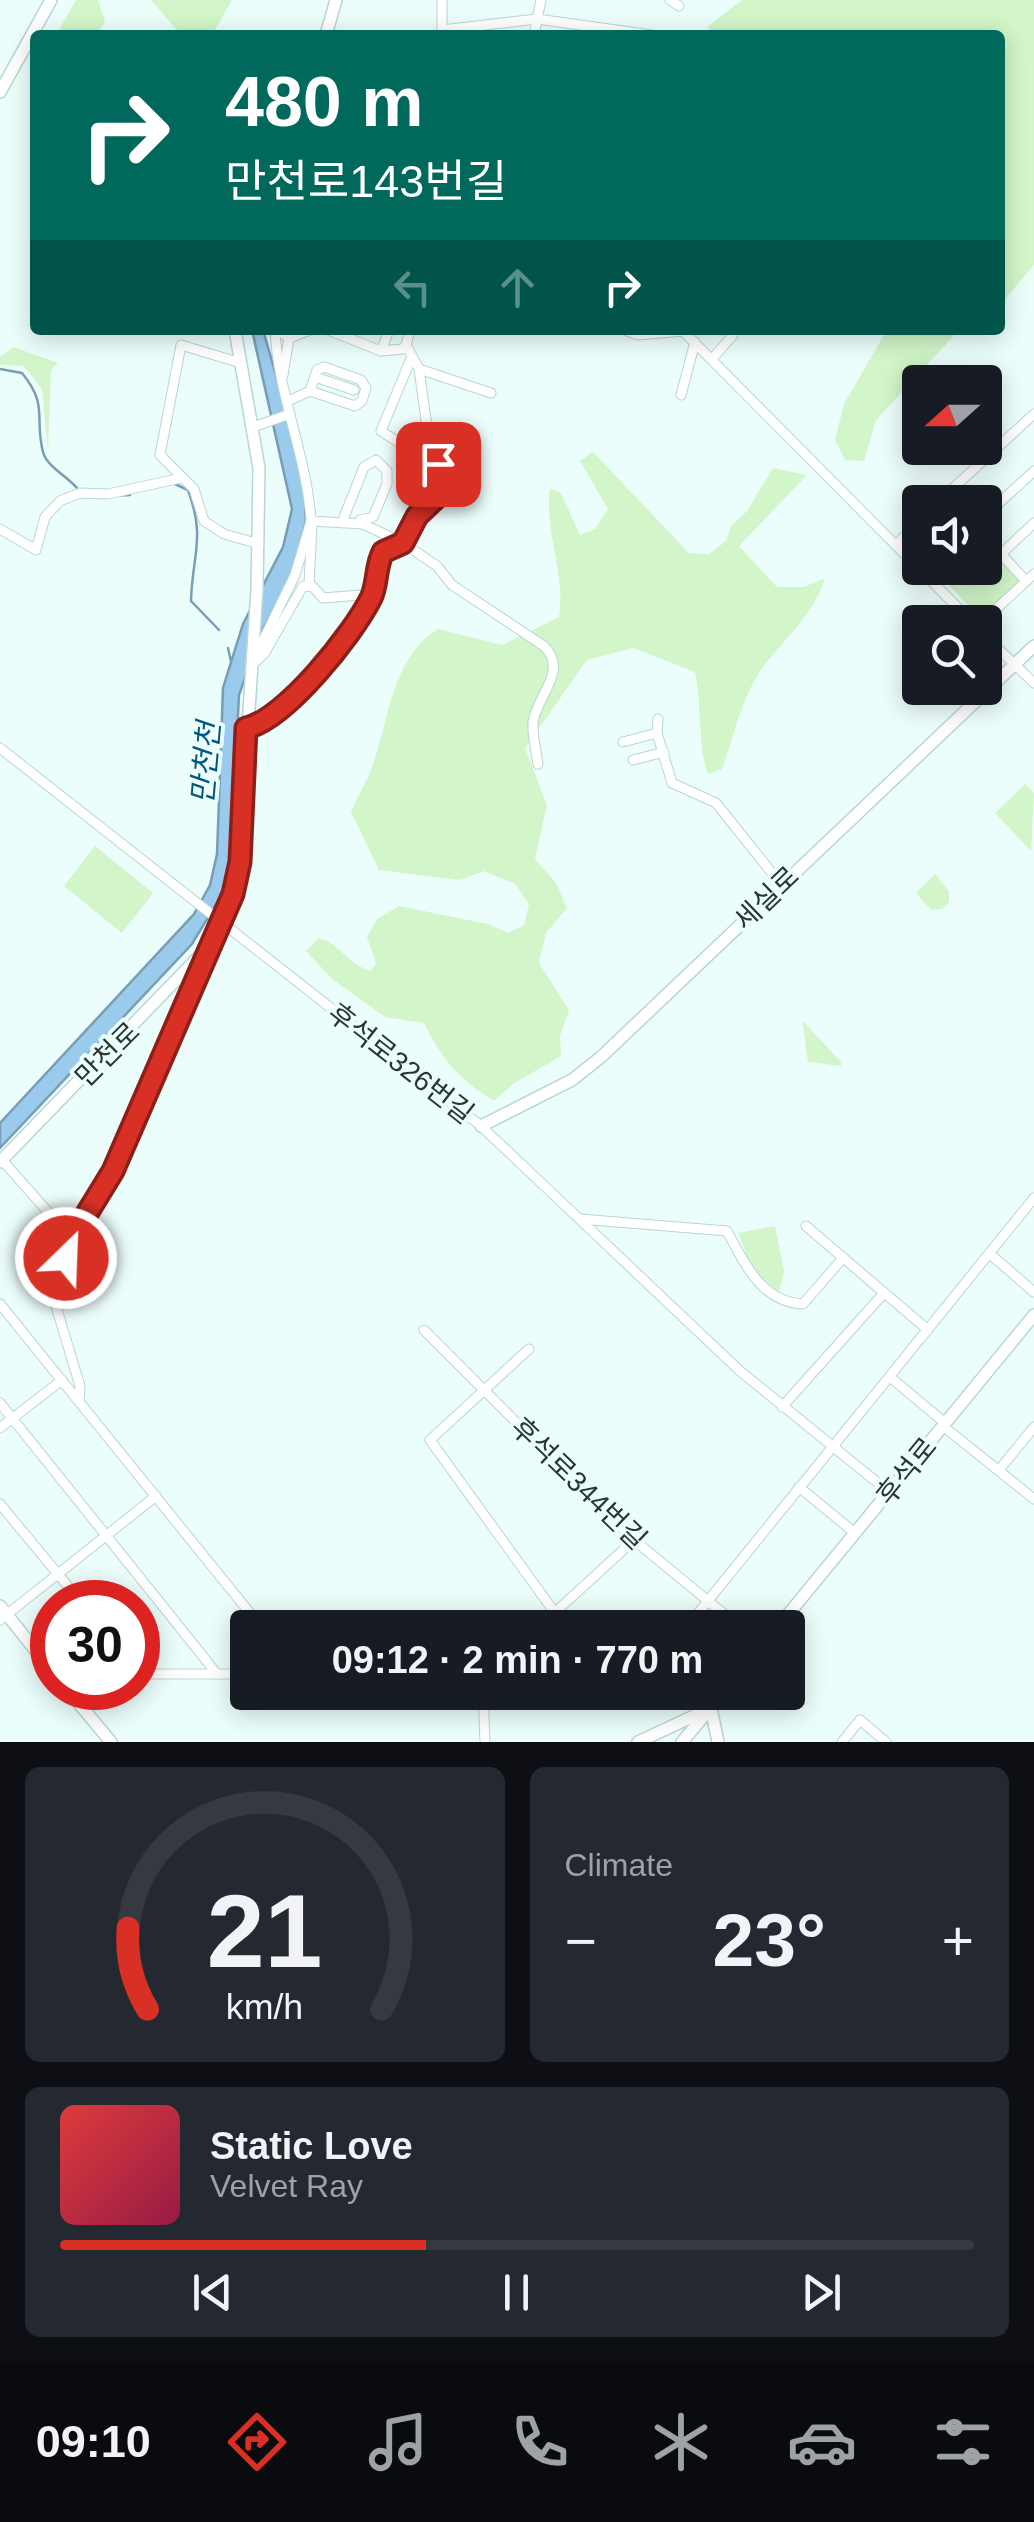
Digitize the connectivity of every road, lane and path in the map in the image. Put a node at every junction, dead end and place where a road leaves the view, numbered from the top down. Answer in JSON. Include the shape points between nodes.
{"nodes":[{"id":1,"x":52,"y":0,"type":"edge"},
{"id":2,"x":336,"y":0,"type":"edge"},
{"id":3,"x":442,"y":0,"type":"edge"},
{"id":4,"x":541,"y":0,"type":"edge"},
{"id":5,"x":537,"y":19,"type":"junction"},
{"id":6,"x":35,"y":30,"type":"edge"},
{"id":7,"x":327,"y":30,"type":"edge"},
{"id":8,"x":535,"y":30,"type":"edge"},
{"id":9,"x":616,"y":30,"type":"edge"},
{"id":10,"x":30,"y":39,"type":"edge"},
{"id":11,"x":0,"y":92,"type":"edge"},
{"id":12,"x":236,"y":335,"type":"edge"},
{"id":13,"x":277,"y":335,"type":"edge"},
{"id":14,"x":284,"y":335,"type":"edge"},
{"id":15,"x":297,"y":335,"type":"edge"},
{"id":16,"x":342,"y":335,"type":"edge"},
{"id":17,"x":387,"y":335,"type":"edge"},
{"id":18,"x":409,"y":335,"type":"edge"},
{"id":19,"x":687,"y":335,"type":"edge"},
{"id":20,"x":731,"y":335,"type":"edge"},
{"id":21,"x":289,"y":338,"type":"junction"},
{"id":22,"x":695,"y":342,"type":"junction"},
{"id":23,"x":406,"y":344,"type":"junction"},
{"id":24,"x":382,"y":350,"type":"junction"},
{"id":25,"x":412,"y":356,"type":"junction"},
{"id":26,"x":712,"y":359,"type":"junction"},
{"id":27,"x":241,"y":362,"type":"junction"},
{"id":28,"x":419,"y":368,"type":"junction"},
{"id":29,"x":315,"y":377,"type":"junction"},
{"id":30,"x":354,"y":390,"type":"dead end"},
{"id":31,"x":310,"y":392,"type":"junction"},
{"id":32,"x":490,"y":392,"type":"dead end"},
{"id":33,"x":681,"y":395,"type":"dead end"},
{"id":34,"x":288,"y":401,"type":"junction"},
{"id":35,"x":1034,"y":414,"type":"edge"},
{"id":36,"x":289,"y":416,"type":"junction"},
{"id":37,"x":259,"y":425,"type":"junction"},
{"id":38,"x":438,"y":462,"type":"junction"},
{"id":39,"x":1034,"y":471,"type":"edge"},
{"id":40,"x":181,"y":478,"type":"junction"},
{"id":41,"x":961,"y":485,"type":"edge"},
{"id":42,"x":1002,"y":500,"type":"edge"},
{"id":43,"x":344,"y":518,"type":"junction"},
{"id":44,"x":311,"y":521,"type":"junction"},
{"id":45,"x":1034,"y":523,"type":"edge"},
{"id":46,"x":0,"y":529,"type":"edge"},
{"id":47,"x":902,"y":538,"type":"edge"},
{"id":48,"x":403,"y":543,"type":"junction"},
{"id":49,"x":259,"y":544,"type":"junction"},
{"id":50,"x":896,"y":544,"type":"junction"},
{"id":51,"x":1002,"y":553,"type":"edge"},
{"id":52,"x":1002,"y":555,"type":"edge"},
{"id":53,"x":1030,"y":578,"type":"edge"},
{"id":54,"x":308,"y":585,"type":"junction"},
{"id":55,"x":373,"y":594,"type":"junction"},
{"id":56,"x":955,"y":605,"type":"edge"},
{"id":57,"x":1001,"y":605,"type":"edge"},
{"id":58,"x":1034,"y":646,"type":"edge"},
{"id":59,"x":1002,"y":652,"type":"edge"},
{"id":60,"x":252,"y":662,"type":"junction"},
{"id":61,"x":1014,"y":664,"type":"junction"},
{"id":62,"x":1034,"y":684,"type":"edge"},
{"id":63,"x":658,"y":719,"type":"dead end"},
{"id":64,"x":246,"y":728,"type":"junction"},
{"id":65,"x":657,"y":733,"type":"junction"},
{"id":66,"x":622,"y":742,"type":"dead end"},
{"id":67,"x":0,"y":748,"type":"edge"},
{"id":68,"x":664,"y":752,"type":"junction"},
{"id":69,"x":633,"y":760,"type":"dead end"},
{"id":70,"x":538,"y":764,"type":"dead end"},
{"id":71,"x":780,"y":884,"type":"junction"},
{"id":72,"x":218,"y":920,"type":"junction"},
{"id":73,"x":209,"y":946,"type":"junction"},
{"id":74,"x":482,"y":1126,"type":"junction"},
{"id":75,"x":1,"y":1161,"type":"edge"},
{"id":76,"x":1034,"y":1198,"type":"edge"},
{"id":77,"x":1023,"y":1212,"type":"junction"},
{"id":78,"x":580,"y":1219,"type":"junction"},
{"id":79,"x":1034,"y":1221,"type":"edge"},
{"id":80,"x":806,"y":1226,"type":"dead end"},
{"id":81,"x":72,"y":1238,"type":"junction"},
{"id":82,"x":990,"y":1254,"type":"junction"},
{"id":83,"x":843,"y":1258,"type":"junction"},
{"id":84,"x":884,"y":1292,"type":"junction"},
{"id":85,"x":1034,"y":1292,"type":"edge"},
{"id":86,"x":0,"y":1304,"type":"edge"},
{"id":87,"x":1034,"y":1314,"type":"edge"},
{"id":88,"x":424,"y":1330,"type":"dead end"},
{"id":89,"x":928,"y":1330,"type":"junction"},
{"id":90,"x":529,"y":1350,"type":"dead end"},
{"id":91,"x":890,"y":1376,"type":"junction"},
{"id":92,"x":62,"y":1380,"type":"junction"},
{"id":93,"x":484,"y":1390,"type":"junction"},
{"id":94,"x":79,"y":1400,"type":"junction"},
{"id":95,"x":0,"y":1404,"type":"edge"},
{"id":96,"x":782,"y":1407,"type":"junction"},
{"id":97,"x":12,"y":1418,"type":"junction"},
{"id":98,"x":944,"y":1425,"type":"junction"},
{"id":99,"x":1034,"y":1427,"type":"edge"},
{"id":100,"x":0,"y":1428,"type":"edge"},
{"id":101,"x":834,"y":1447,"type":"junction"},
{"id":102,"x":998,"y":1470,"type":"junction"},
{"id":103,"x":800,"y":1487,"type":"junction"},
{"id":104,"x":889,"y":1492,"type":"junction"},
{"id":105,"x":156,"y":1496,"type":"junction"},
{"id":106,"x":1034,"y":1499,"type":"edge"},
{"id":107,"x":0,"y":1504,"type":"edge"},
{"id":108,"x":855,"y":1533,"type":"junction"},
{"id":109,"x":108,"y":1534,"type":"junction"},
{"id":110,"x":634,"y":1540,"type":"junction"},
{"id":111,"x":59,"y":1576,"type":"junction"},
{"id":112,"x":62,"y":1580,"type":"edge"},
{"id":113,"x":708,"y":1600,"type":"junction"},
{"id":114,"x":248,"y":1610,"type":"edge"},
{"id":115,"x":553,"y":1610,"type":"edge"},
{"id":116,"x":558,"y":1610,"type":"edge"},
{"id":117,"x":700,"y":1610,"type":"edge"},
{"id":118,"x":720,"y":1610,"type":"edge"},
{"id":119,"x":792,"y":1610,"type":"edge"},
{"id":120,"x":2,"y":1613,"type":"edge"},
{"id":121,"x":30,"y":1645,"type":"edge"},
{"id":122,"x":160,"y":1674,"type":"edge"},
{"id":123,"x":217,"y":1674,"type":"junction"},
{"id":124,"x":230,"y":1674,"type":"edge"},
{"id":125,"x":84,"y":1710,"type":"edge"},
{"id":126,"x":484,"y":1710,"type":"edge"},
{"id":127,"x":707,"y":1710,"type":"edge"},
{"id":128,"x":709,"y":1710,"type":"edge"},
{"id":129,"x":711,"y":1710,"type":"edge"},
{"id":130,"x":111,"y":1742,"type":"edge"},
{"id":131,"x":485,"y":1742,"type":"edge"},
{"id":132,"x":638,"y":1742,"type":"edge"},
{"id":133,"x":682,"y":1742,"type":"edge"},
{"id":134,"x":718,"y":1742,"type":"edge"},
{"id":135,"x":842,"y":1742,"type":"edge"},
{"id":136,"x":886,"y":1742,"type":"edge"}],
"edges":[{"from":1,"to":6,"type":"street"},
{"from":2,"to":7,"type":"street"},
{"from":3,"to":5,"type":"street","via":[[442,30]]},
{"from":4,"to":5,"type":"street"},
{"from":5,"to":8,"type":"street"},
{"from":5,"to":9,"type":"street"},
{"from":10,"to":11,"type":"street"},
{"from":12,"to":27,"type":"street"},
{"from":13,"to":36,"type":"street"},
{"from":14,"to":21,"type":"street"},
{"from":15,"to":21,"type":"street"},
{"from":16,"to":24,"type":"street"},
{"from":17,"to":24,"type":"street"},
{"from":18,"to":23,"type":"street"},
{"from":19,"to":22,"type":"street"},
{"from":20,"to":26,"type":"street"},
{"from":21,"to":34,"type":"street","via":[[282,384]]},
{"from":22,"to":26,"type":"street"},
{"from":22,"to":33,"type":"street"},
{"from":23,"to":24,"type":"street"},
{"from":23,"to":25,"type":"street"},
{"from":25,"to":28,"type":"street"},
{"from":25,"to":38,"type":"street","via":[[381,431]]},
{"from":26,"to":50,"type":"street"},
{"from":27,"to":37,"type":"street"},
{"from":27,"to":40,"type":"street","via":[[181,346],[160,454]]},
{"from":28,"to":32,"type":"street"},
{"from":28,"to":38,"type":"street"},
{"from":29,"to":30,"type":"street"},
{"from":29,"to":31,"type":"street"},
{"from":29,"to":31,"type":"street","via":[[327,368],[361,380],[362,401],[352,406]]},
{"from":31,"to":34,"type":"street"},
{"from":34,"to":43,"type":"street","via":[[319,513]]},
{"from":35,"to":41,"type":"street"},
{"from":36,"to":37,"type":"street"},
{"from":36,"to":44,"type":"street"},
{"from":37,"to":49,"type":"street"},
{"from":38,"to":48,"type":"street","via":[[437,497]]},
{"from":39,"to":42,"type":"street"},
{"from":40,"to":46,"type":"street","via":[[60,501],[46,517],[36,550]]},
{"from":40,"to":49,"type":"street","via":[[194,489],[204,521]]},
{"from":43,"to":43,"type":"street","via":[[364,521],[374,514],[388,475],[376,460],[364,466]]},
{"from":44,"to":48,"type":"street","via":[[363,524]]},
{"from":44,"to":54,"type":"street"},
{"from":44,"to":60,"type":"street","via":[[295,576]]},
{"from":45,"to":51,"type":"street"},
{"from":47,"to":50,"type":"street"},
{"from":48,"to":55,"type":"street","via":[[390,545],[380,557]]},
{"from":48,"to":70,"type":"street","via":[[553,656],[555,670],[533,722]]},
{"from":49,"to":60,"type":"street","name":"만천로"},
{"from":50,"to":56,"type":"street"},
{"from":52,"to":53,"type":"street"},
{"from":53,"to":57,"type":"street"},
{"from":54,"to":55,"type":"street","via":[[323,598]]},
{"from":54,"to":60,"type":"street"},
{"from":55,"to":64,"type":"street","via":[[352,630],[284,709]]},
{"from":58,"to":61,"type":"street","name":"세실로"},
{"from":59,"to":61,"type":"street"},
{"from":60,"to":64,"type":"street","name":"만천로"},
{"from":61,"to":62,"type":"street"},
{"from":61,"to":71,"type":"street","name":"세실로"},
{"from":63,"to":65,"type":"street"},
{"from":64,"to":72,"type":"street","name":"만천로","via":[[240,862]]},
{"from":65,"to":66,"type":"street"},
{"from":65,"to":68,"type":"street"},
{"from":67,"to":72,"type":"street","name":"후석로326번길"},
{"from":68,"to":69,"type":"street"},
{"from":68,"to":71,"type":"street","via":[[672,783],[716,803]]},
{"from":71,"to":74,"type":"street","name":"세실로","via":[[572,1080]]},
{"from":72,"to":73,"type":"street","name":"만천로"},
{"from":72,"to":74,"type":"street","name":"후석로326번길"},
{"from":73,"to":75,"type":"street","name":"만천로"},
{"from":73,"to":81,"type":"street","name":"만천로","via":[[113,1171]]},
{"from":74,"to":78,"type":"street","name":"후석로326번길"},
{"from":75,"to":81,"type":"street","name":"만천로"},
{"from":76,"to":77,"type":"street"},
{"from":77,"to":79,"type":"street"},
{"from":77,"to":82,"type":"street"},
{"from":78,"to":83,"type":"street","via":[[727,1231],[766,1292],[788,1303],[803,1304]]},
{"from":78,"to":96,"type":"street","name":"후석로326번길"},
{"from":80,"to":83,"type":"street"},
{"from":81,"to":94,"type":"street","via":[[56,1306]]},
{"from":82,"to":85,"type":"street"},
{"from":82,"to":89,"type":"street"},
{"from":83,"to":84,"type":"street"},
{"from":84,"to":89,"type":"street"},
{"from":84,"to":96,"type":"street"},
{"from":86,"to":92,"type":"street"},
{"from":87,"to":98,"type":"street","name":"후석로"},
{"from":88,"to":93,"type":"street","name":"후석로344번길"},
{"from":89,"to":91,"type":"street"},
{"from":90,"to":93,"type":"street"},
{"from":91,"to":98,"type":"street"},
{"from":91,"to":101,"type":"street"},
{"from":92,"to":94,"type":"street"},
{"from":92,"to":97,"type":"street"},
{"from":93,"to":110,"type":"street","name":"후석로344번길"},
{"from":93,"to":115,"type":"street","via":[[430,1445]]},
{"from":94,"to":105,"type":"street"},
{"from":95,"to":97,"type":"street"},
{"from":96,"to":101,"type":"street","name":"후석로326번길"},
{"from":97,"to":100,"type":"street"},
{"from":97,"to":109,"type":"street"},
{"from":98,"to":102,"type":"street"},
{"from":98,"to":104,"type":"street","name":"후석로"},
{"from":99,"to":102,"type":"street"},
{"from":101,"to":103,"type":"street"},
{"from":101,"to":104,"type":"street","name":"후석로326번길"},
{"from":102,"to":106,"type":"street"},
{"from":103,"to":108,"type":"street"},
{"from":103,"to":113,"type":"street"},
{"from":104,"to":108,"type":"street","name":"후석로"},
{"from":105,"to":109,"type":"street"},
{"from":105,"to":114,"type":"street"},
{"from":107,"to":111,"type":"street"},
{"from":108,"to":119,"type":"street","name":"후석로"},
{"from":109,"to":111,"type":"street"},
{"from":109,"to":123,"type":"street"},
{"from":110,"to":113,"type":"street","name":"후석로344번길"},
{"from":110,"to":116,"type":"street"},
{"from":111,"to":112,"type":"street"},
{"from":111,"to":120,"type":"street"},
{"from":113,"to":117,"type":"street"},
{"from":113,"to":118,"type":"street","name":"후석로344번길"},
{"from":120,"to":121,"type":"street"},
{"from":122,"to":123,"type":"street"},
{"from":123,"to":124,"type":"street"},
{"from":125,"to":130,"type":"street"},
{"from":126,"to":131,"type":"street"},
{"from":127,"to":132,"type":"street"},
{"from":128,"to":133,"type":"street"},
{"from":129,"to":134,"type":"street"},
{"from":135,"to":136,"type":"street","via":[[860,1720]]}]}
